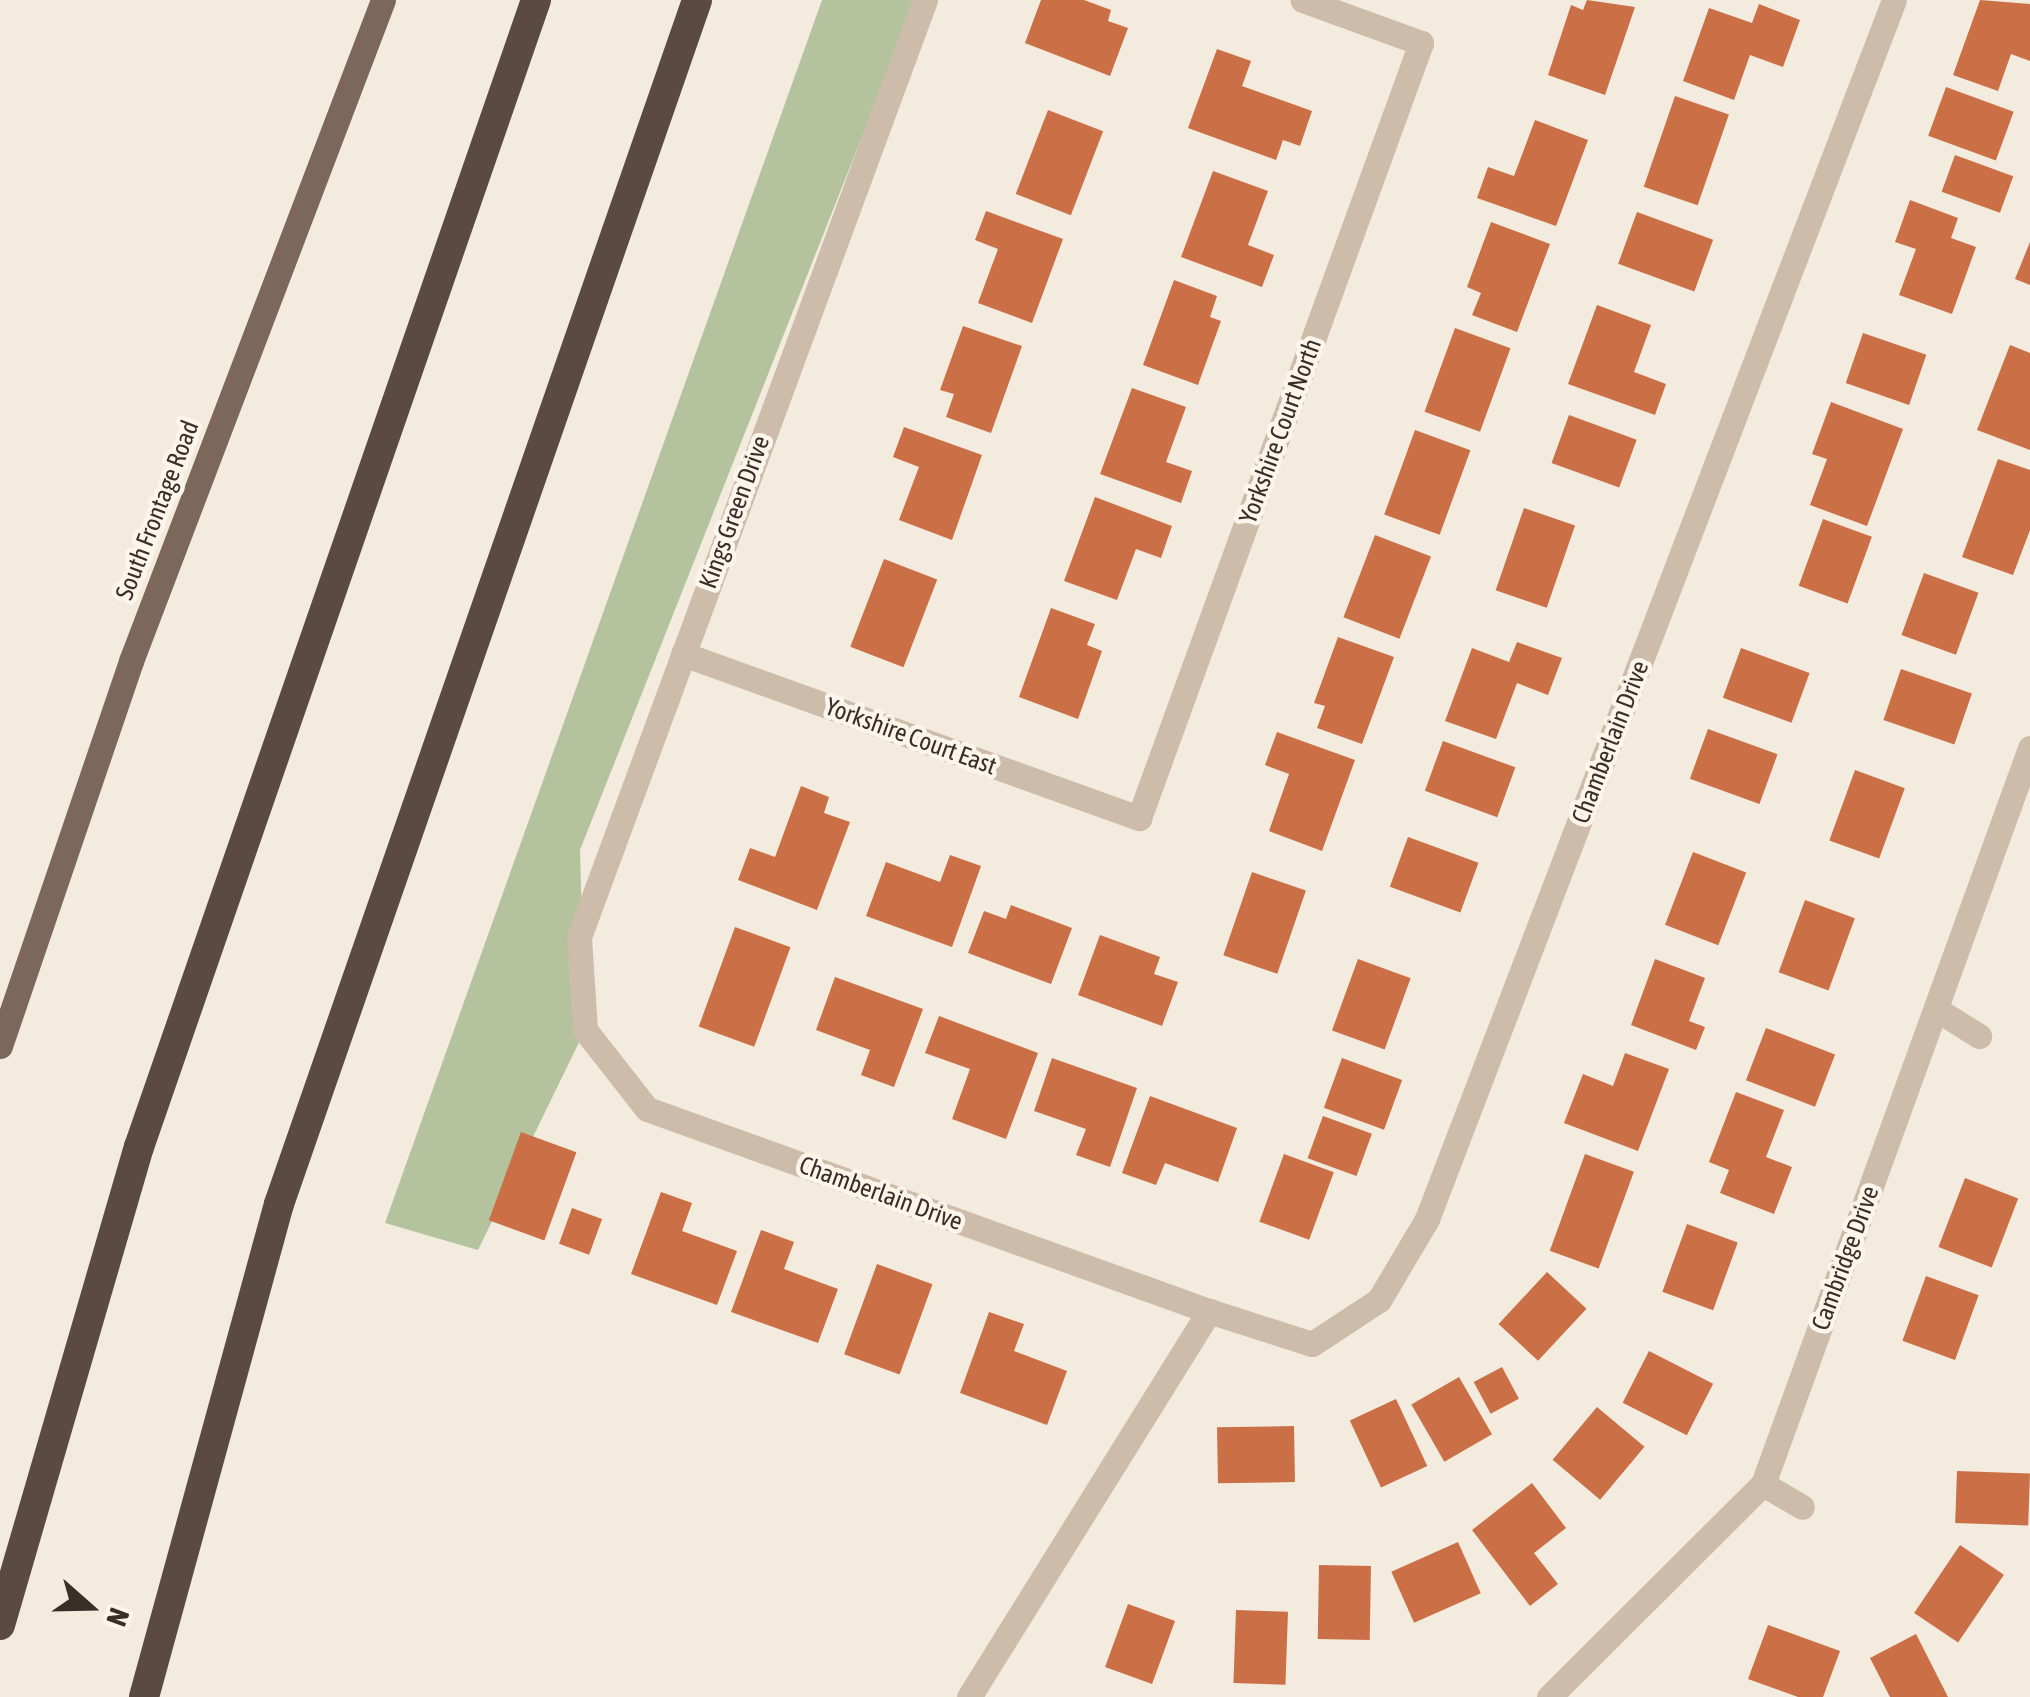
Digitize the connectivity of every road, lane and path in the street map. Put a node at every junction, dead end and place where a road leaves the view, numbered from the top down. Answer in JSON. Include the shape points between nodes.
{"nodes":[{"id":1,"x":383,"y":0,"type":"edge"},
{"id":2,"x":536,"y":0,"type":"edge"},
{"id":3,"x":696,"y":0,"type":"edge"},
{"id":4,"x":924,"y":0,"type":"edge"},
{"id":5,"x":1304,"y":0,"type":"edge"},
{"id":6,"x":1894,"y":0,"type":"edge"},
{"id":7,"x":682,"y":654,"type":"junction"},
{"id":8,"x":2029,"y":752,"type":"edge"},
{"id":9,"x":1139,"y":818,"type":"joint"},
{"id":10,"x":1936,"y":1009,"type":"junction"},
{"id":11,"x":585,"y":1030,"type":"joint"},
{"id":12,"x":1979,"y":1036,"type":"dead end"},
{"id":13,"x":0,"y":1046,"type":"edge"},
{"id":14,"x":1208,"y":1311,"type":"junction"},
{"id":15,"x":1763,"y":1484,"type":"junction"},
{"id":16,"x":1802,"y":1507,"type":"dead end"},
{"id":17,"x":0,"y":1625,"type":"edge"},
{"id":18,"x":144,"y":1697,"type":"edge"},
{"id":19,"x":969,"y":1697,"type":"edge"},
{"id":20,"x":1549,"y":1697,"type":"edge"}],
"edges":[{"from":1,"to":13,"type":"main road","name":"South Frontage Road","via":[[131,661]]},
{"from":2,"to":17,"type":"highway","via":[[138,1147]]},
{"from":3,"to":18,"type":"highway","via":[[279,1204]]},
{"from":4,"to":7,"type":"street","name":"Kings Green Drive"},
{"from":5,"to":9,"type":"street","name":"Yorkshire Court North","via":[[1421,43]]},
{"from":6,"to":14,"type":"street","name":"Chamberlain Drive","via":[[1427,1219],[1380,1300],[1312,1344]]},
{"from":7,"to":9,"type":"street","name":"Yorkshire Court East"},
{"from":7,"to":11,"type":"street","name":"Kings Green Drive","via":[[578,938]]},
{"from":8,"to":10,"type":"street","name":"Cambridge Drive"},
{"from":10,"to":12,"type":"street"},
{"from":10,"to":15,"type":"street","name":"Cambridge Drive"},
{"from":11,"to":14,"type":"street","name":"Chamberlain Drive","via":[[646,1108]]},
{"from":14,"to":19,"type":"street"},
{"from":15,"to":16,"type":"street"},
{"from":15,"to":20,"type":"street","name":"Cambridge Drive"}]}
